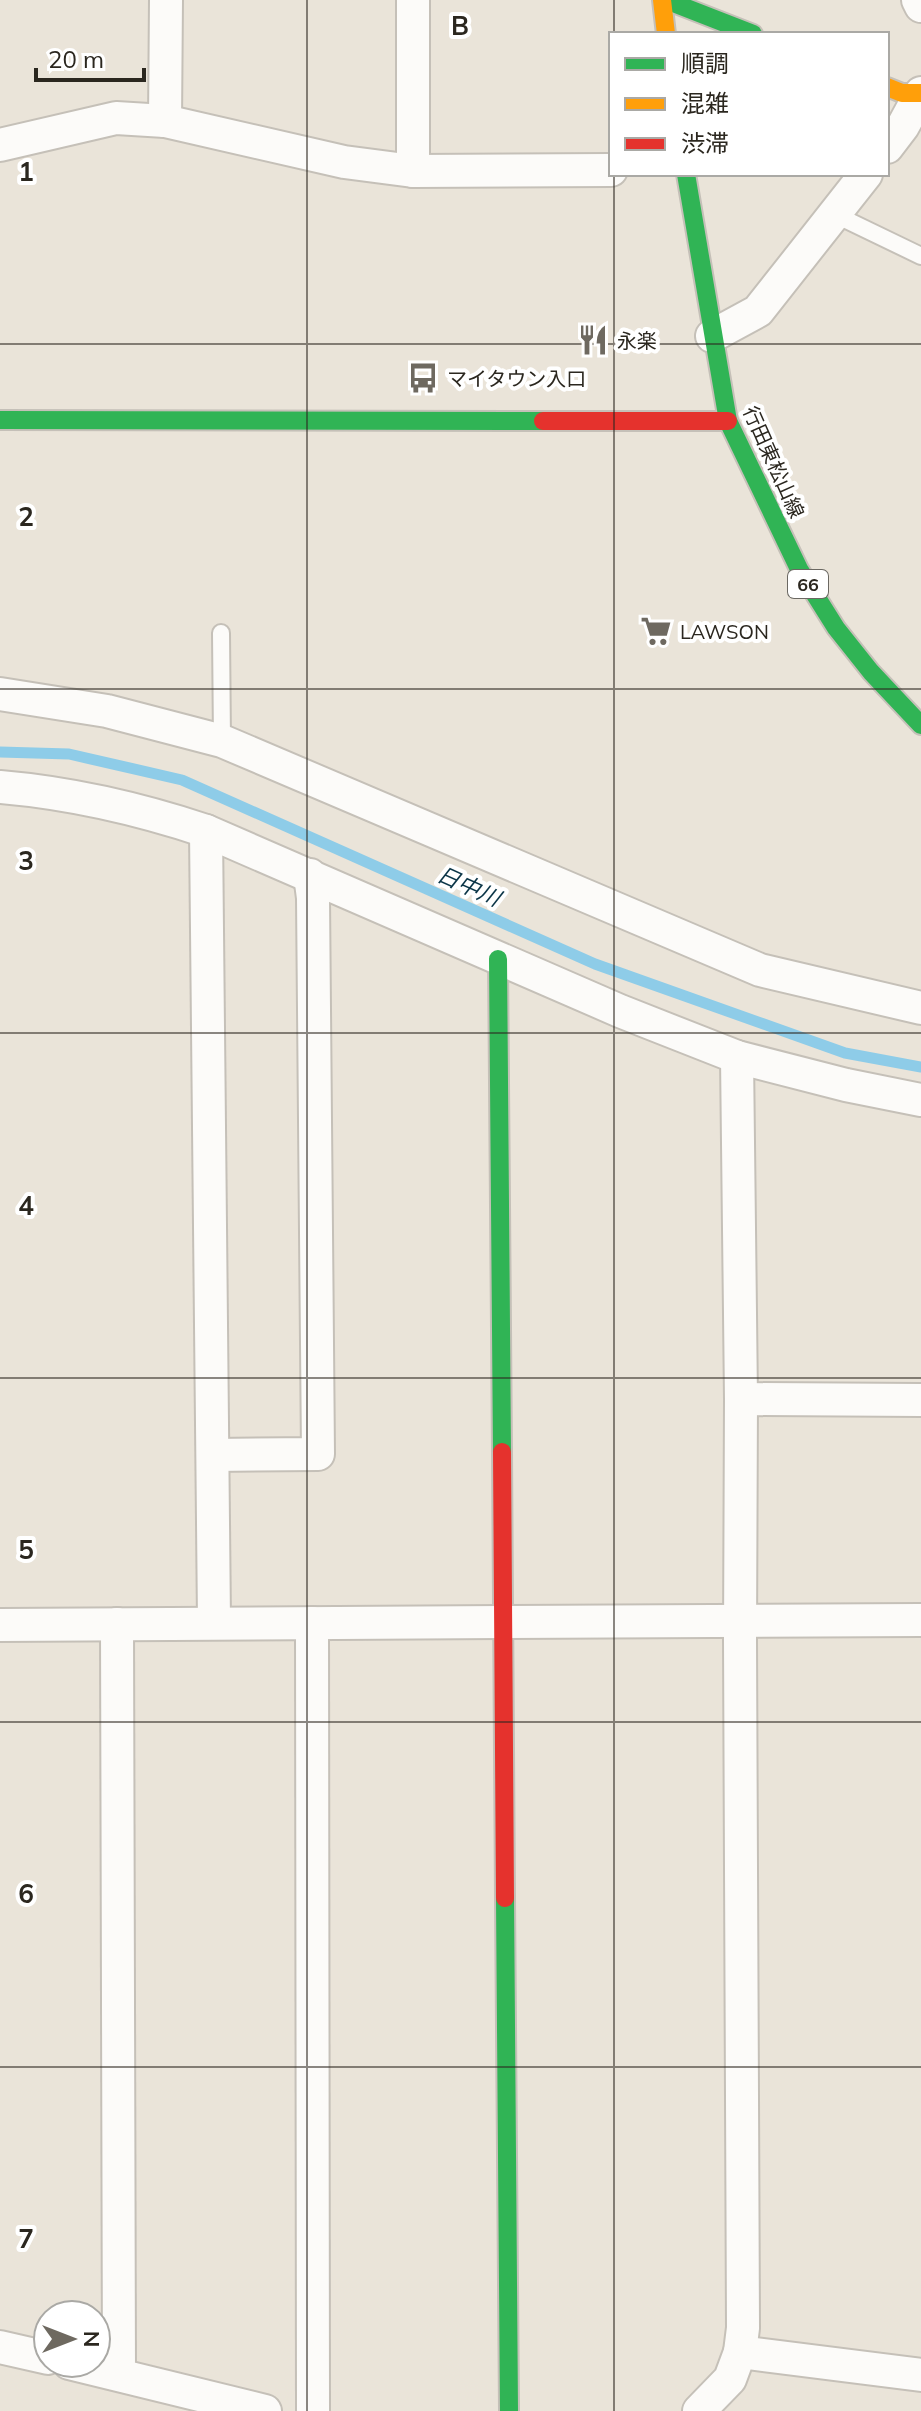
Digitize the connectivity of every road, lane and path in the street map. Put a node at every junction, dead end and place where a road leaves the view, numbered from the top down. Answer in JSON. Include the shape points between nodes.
{"nodes":[{"id":1,"x":166,"y":0,"type":"edge"},
{"id":2,"x":413,"y":0,"type":"edge"},
{"id":3,"x":664,"y":0,"type":"edge"},
{"id":4,"x":918,"y":0,"type":"edge"},
{"id":5,"x":921,"y":6,"type":"edge"},
{"id":6,"x":666,"y":32,"type":"edge"},
{"id":7,"x":748,"y":32,"type":"edge"},
{"id":8,"x":889,"y":88,"type":"edge"},
{"id":9,"x":921,"y":93,"type":"edge"},
{"id":10,"x":165,"y":121,"type":"junction"},
{"id":11,"x":889,"y":144,"type":"edge"},
{"id":12,"x":0,"y":145,"type":"edge"},
{"id":13,"x":609,"y":170,"type":"edge"},
{"id":14,"x":413,"y":171,"type":"junction"},
{"id":15,"x":686,"y":176,"type":"edge"},
{"id":16,"x":864,"y":176,"type":"edge"},
{"id":17,"x":834,"y":214,"type":"junction"},
{"id":18,"x":921,"y":256,"type":"edge"},
{"id":19,"x":712,"y":336,"type":"junction"},
{"id":20,"x":0,"y":420,"type":"edge"},
{"id":21,"x":728,"y":421,"type":"junction"},
{"id":22,"x":221,"y":633,"type":"dead end"},
{"id":23,"x":0,"y":694,"type":"edge"},
{"id":24,"x":921,"y":725,"type":"edge"},
{"id":25,"x":222,"y":741,"type":"junction"},
{"id":26,"x":0,"y":787,"type":"edge"},
{"id":27,"x":206,"y":831,"type":"junction"},
{"id":28,"x":310,"y":875,"type":"junction"},
{"id":29,"x":498,"y":959,"type":"junction"},
{"id":30,"x":921,"y":1008,"type":"edge"},
{"id":31,"x":737,"y":1057,"type":"junction"},
{"id":32,"x":921,"y":1100,"type":"edge"},
{"id":33,"x":741,"y":1399,"type":"junction"},
{"id":34,"x":921,"y":1400,"type":"edge"},
{"id":35,"x":214,"y":1455,"type":"junction"},
{"id":36,"x":921,"y":1620,"type":"edge"},
{"id":37,"x":214,"y":1621,"type":"junction"},
{"id":38,"x":740,"y":1622,"type":"junction"},
{"id":39,"x":312,"y":1623,"type":"junction"},
{"id":40,"x":117,"y":1624,"type":"junction"},
{"id":41,"x":502,"y":1624,"type":"junction"},
{"id":42,"x":0,"y":1625,"type":"edge"},
{"id":43,"x":0,"y":2347,"type":"edge"},
{"id":44,"x":740,"y":2352,"type":"junction"},
{"id":45,"x":32,"y":2354,"type":"edge"},
{"id":46,"x":112,"y":2372,"type":"edge"},
{"id":47,"x":119,"y":2374,"type":"junction"},
{"id":48,"x":921,"y":2375,"type":"edge"},
{"id":49,"x":265,"y":2411,"type":"edge"},
{"id":50,"x":313,"y":2411,"type":"edge"},
{"id":51,"x":509,"y":2411,"type":"edge"},
{"id":52,"x":699,"y":2411,"type":"edge"}],
"edges":[{"from":1,"to":10,"type":"street"},
{"from":2,"to":14,"type":"street"},
{"from":3,"to":6,"type":"street"},
{"from":3,"to":7,"type":"street"},
{"from":4,"to":5,"type":"street"},
{"from":8,"to":9,"type":"street"},
{"from":9,"to":11,"type":"street"},
{"from":10,"to":12,"type":"street","via":[[116,118]]},
{"from":10,"to":14,"type":"street","via":[[344,162]]},
{"from":13,"to":14,"type":"street"},
{"from":15,"to":19,"type":"street","name":"行田東松山線","number":"66"},
{"from":16,"to":17,"type":"street"},
{"from":17,"to":18,"type":"lane"},
{"from":17,"to":19,"type":"street","via":[[758,311]]},
{"from":19,"to":21,"type":"street","name":"行田東松山線","number":"66"},
{"from":20,"to":21,"type":"street"},
{"from":21,"to":24,"type":"street","name":"行田東松山線","number":"66","via":[[799,569],[871,672]]},
{"from":22,"to":25,"type":"lane"},
{"from":23,"to":25,"type":"street","via":[[107,711]]},
{"from":25,"to":30,"type":"street","via":[[760,970]]},
{"from":26,"to":27,"type":"street","via":[[128,808]]},
{"from":27,"to":28,"type":"street"},
{"from":27,"to":35,"type":"street"},
{"from":28,"to":29,"type":"street"},
{"from":28,"to":35,"type":"street","via":[[318,1454]]},
{"from":29,"to":31,"type":"street"},
{"from":29,"to":41,"type":"street"},
{"from":31,"to":32,"type":"street"},
{"from":31,"to":33,"type":"street"},
{"from":33,"to":34,"type":"street"},
{"from":33,"to":38,"type":"street"},
{"from":35,"to":37,"type":"street"},
{"from":36,"to":38,"type":"street"},
{"from":37,"to":39,"type":"street"},
{"from":37,"to":40,"type":"street"},
{"from":38,"to":41,"type":"street"},
{"from":38,"to":44,"type":"street"},
{"from":39,"to":41,"type":"street"},
{"from":39,"to":50,"type":"street"},
{"from":40,"to":42,"type":"street"},
{"from":40,"to":47,"type":"street"},
{"from":41,"to":51,"type":"street"},
{"from":43,"to":45,"type":"street"},
{"from":44,"to":48,"type":"street"},
{"from":44,"to":52,"type":"street","via":[[730,2379]]},
{"from":46,"to":47,"type":"street"},
{"from":47,"to":49,"type":"street"}]}
